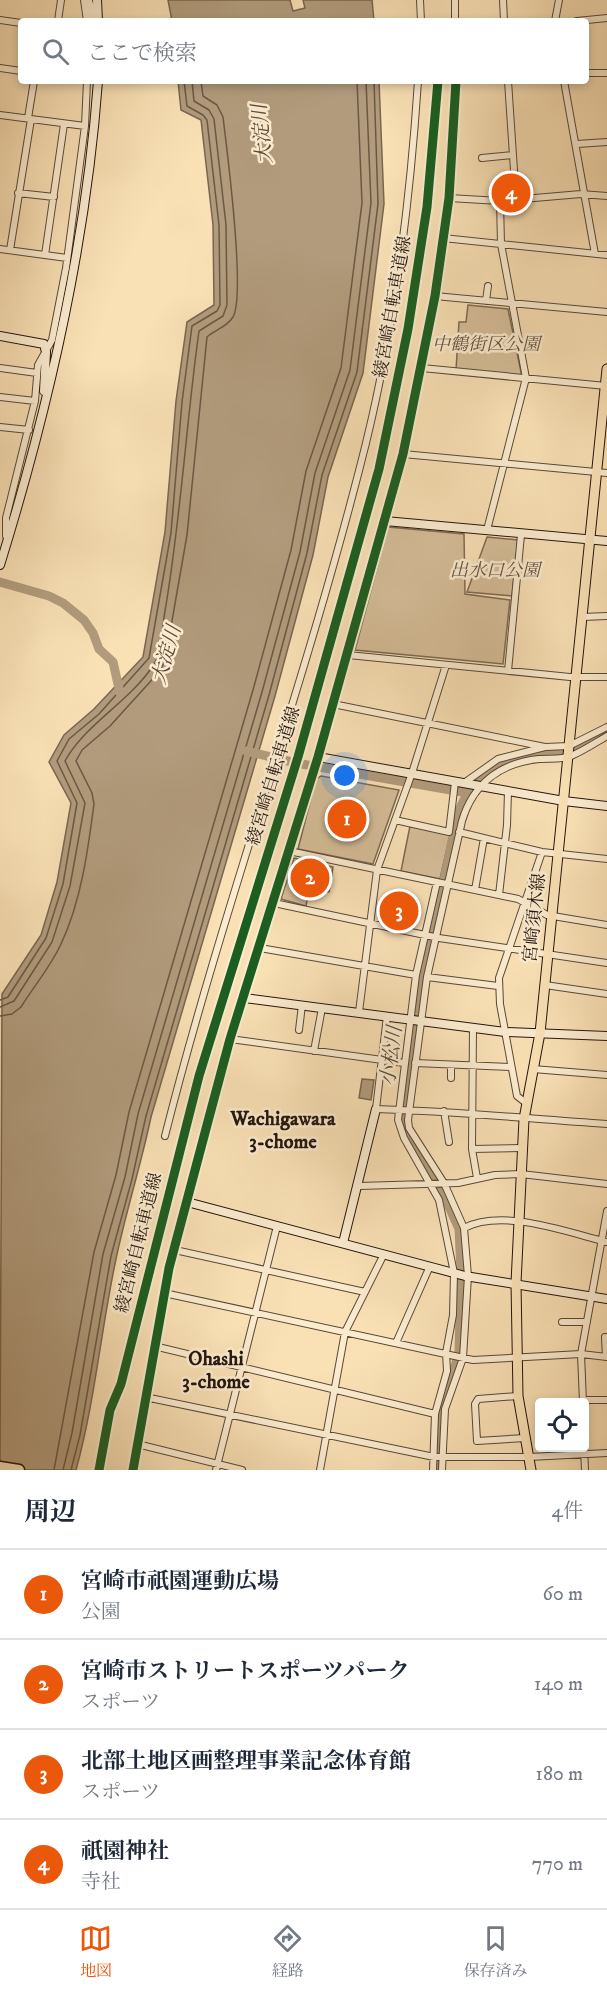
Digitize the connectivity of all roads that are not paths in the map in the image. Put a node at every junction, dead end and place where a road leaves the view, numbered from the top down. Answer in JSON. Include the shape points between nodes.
{"nodes":[{"id":1,"x":61,"y":0,"type":"edge"},
{"id":2,"x":86,"y":0,"type":"edge"},
{"id":3,"x":97,"y":0,"type":"edge"},
{"id":4,"x":420,"y":0,"type":"edge"},
{"id":5,"x":455,"y":0,"type":"edge"},
{"id":6,"x":503,"y":0,"type":"edge"},
{"id":7,"x":559,"y":0,"type":"edge"},
{"id":8,"x":58,"y":18,"type":"edge"},
{"id":9,"x":87,"y":18,"type":"edge"},
{"id":10,"x":92,"y":18,"type":"edge"},
{"id":11,"x":98,"y":18,"type":"edge"},
{"id":12,"x":421,"y":18,"type":"edge"},
{"id":13,"x":455,"y":18,"type":"edge"},
{"id":14,"x":504,"y":18,"type":"edge"},
{"id":15,"x":556,"y":18,"type":"edge"},
{"id":16,"x":607,"y":18,"type":"edge"},
{"id":17,"x":0,"y":20,"type":"edge"},
{"id":18,"x":589,"y":20,"type":"edge"},
{"id":19,"x":18,"y":23,"type":"edge"},
{"id":20,"x":0,"y":68,"type":"edge"},
{"id":21,"x":18,"y":71,"type":"edge"},
{"id":22,"x":589,"y":73,"type":"edge"},
{"id":23,"x":607,"y":73,"type":"edge"},
{"id":24,"x":34,"y":84,"type":"edge"},
{"id":25,"x":87,"y":84,"type":"edge"},
{"id":26,"x":98,"y":84,"type":"edge"},
{"id":27,"x":418,"y":84,"type":"edge"},
{"id":28,"x":456,"y":84,"type":"edge"},
{"id":29,"x":508,"y":84,"type":"edge"},
{"id":30,"x":565,"y":84,"type":"edge"},
{"id":31,"x":0,"y":115,"type":"edge"},
{"id":32,"x":29,"y":119,"type":"junction"},
{"id":33,"x":64,"y":124,"type":"junction"},
{"id":34,"x":85,"y":126,"type":"junction"},
{"id":35,"x":607,"y":142,"type":"edge"},
{"id":36,"x":577,"y":144,"type":"junction"},
{"id":37,"x":512,"y":156,"type":"junction"},
{"id":38,"x":482,"y":158,"type":"dead end"},
{"id":39,"x":514,"y":182,"type":"junction"},
{"id":40,"x":18,"y":193,"type":"junction"},
{"id":41,"x":586,"y":194,"type":"junction"},
{"id":42,"x":607,"y":196,"type":"edge"},
{"id":43,"x":54,"y":197,"type":"junction"},
{"id":44,"x":449,"y":198,"type":"junction"},
{"id":45,"x":516,"y":200,"type":"junction"},
{"id":46,"x":500,"y":201,"type":"junction"},
{"id":47,"x":443,"y":238,"type":"junction"},
{"id":48,"x":501,"y":244,"type":"junction"},
{"id":49,"x":0,"y":249,"type":"edge"},
{"id":50,"x":10,"y":250,"type":"junction"},
{"id":51,"x":595,"y":254,"type":"junction"},
{"id":52,"x":45,"y":255,"type":"junction"},
{"id":53,"x":607,"y":255,"type":"edge"},
{"id":54,"x":68,"y":258,"type":"junction"},
{"id":55,"x":488,"y":286,"type":"dead end"},
{"id":56,"x":435,"y":296,"type":"junction"},
{"id":57,"x":486,"y":301,"type":"junction"},
{"id":58,"x":512,"y":304,"type":"junction"},
{"id":59,"x":607,"y":312,"type":"edge"},
{"id":60,"x":0,"y":336,"type":"edge"},
{"id":61,"x":46,"y":347,"type":"junction"},
{"id":62,"x":0,"y":368,"type":"edge"},
{"id":63,"x":422,"y":368,"type":"junction"},
{"id":64,"x":607,"y":369,"type":"edge"},
{"id":65,"x":37,"y":373,"type":"junction"},
{"id":66,"x":526,"y":378,"type":"junction"},
{"id":67,"x":606,"y":386,"type":"edge"},
{"id":68,"x":47,"y":394,"type":"junction"},
{"id":69,"x":0,"y":397,"type":"edge"},
{"id":70,"x":35,"y":402,"type":"junction"},
{"id":71,"x":0,"y":426,"type":"edge"},
{"id":72,"x":29,"y":430,"type":"junction"},
{"id":73,"x":403,"y":454,"type":"junction"},
{"id":74,"x":504,"y":465,"type":"junction"},
{"id":75,"x":596,"y":473,"type":"junction"},
{"id":76,"x":607,"y":473,"type":"edge"},
{"id":77,"x":3,"y":517,"type":"edge"},
{"id":78,"x":385,"y":521,"type":"junction"},
{"id":79,"x":486,"y":531,"type":"junction"},
{"id":80,"x":521,"y":535,"type":"junction"},
{"id":81,"x":590,"y":541,"type":"junction"},
{"id":82,"x":607,"y":542,"type":"edge"},
{"id":83,"x":5,"y":549,"type":"junction"},
{"id":84,"x":1,"y":563,"type":"edge"},
{"id":85,"x":607,"y":616,"type":"edge"},
{"id":86,"x":582,"y":617,"type":"junction"},
{"id":87,"x":348,"y":655,"type":"junction"},
{"id":88,"x":446,"y":665,"type":"junction"},
{"id":89,"x":508,"y":671,"type":"junction"},
{"id":90,"x":576,"y":676,"type":"junction"},
{"id":91,"x":607,"y":677,"type":"edge"},
{"id":92,"x":333,"y":704,"type":"junction"},
{"id":93,"x":428,"y":722,"type":"junction"},
{"id":94,"x":607,"y":727,"type":"edge"},
{"id":95,"x":607,"y":736,"type":"edge"},
{"id":96,"x":546,"y":747,"type":"junction"},
{"id":97,"x":569,"y":753,"type":"junction"},
{"id":98,"x":318,"y":759,"type":"junction"},
{"id":99,"x":412,"y":773,"type":"junction"},
{"id":100,"x":470,"y":784,"type":"junction"},
{"id":101,"x":507,"y":791,"type":"junction"},
{"id":102,"x":564,"y":801,"type":"junction"},
{"id":103,"x":607,"y":806,"type":"edge"},
{"id":104,"x":395,"y":820,"type":"junction"},
{"id":105,"x":459,"y":832,"type":"junction"},
{"id":106,"x":484,"y":838,"type":"junction"},
{"id":107,"x":506,"y":844,"type":"junction"},
{"id":108,"x":289,"y":852,"type":"junction"},
{"id":109,"x":542,"y":852,"type":"junction"},
{"id":110,"x":558,"y":854,"type":"junction"},
{"id":111,"x":607,"y":859,"type":"edge"},
{"id":112,"x":377,"y":870,"type":"junction"},
{"id":113,"x":437,"y":882,"type":"junction"},
{"id":114,"x":447,"y":884,"type":"junction"},
{"id":115,"x":475,"y":890,"type":"junction"},
{"id":116,"x":499,"y":895,"type":"junction"},
{"id":117,"x":523,"y":902,"type":"junction"},
{"id":118,"x":274,"y":903,"type":"junction"},
{"id":119,"x":552,"y":917,"type":"junction"},
{"id":120,"x":370,"y":923,"type":"junction"},
{"id":121,"x":607,"y":925,"type":"edge"},
{"id":122,"x":424,"y":935,"type":"junction"},
{"id":123,"x":435,"y":937,"type":"junction"},
{"id":124,"x":260,"y":948,"type":"junction"},
{"id":125,"x":508,"y":948,"type":"junction"},
{"id":126,"x":548,"y":956,"type":"junction"},
{"id":127,"x":607,"y":963,"type":"edge"},
{"id":128,"x":365,"y":966,"type":"junction"},
{"id":129,"x":416,"y":975,"type":"junction"},
{"id":130,"x":427,"y":976,"type":"junction"},
{"id":131,"x":545,"y":985,"type":"junction"},
{"id":132,"x":498,"y":986,"type":"junction"},
{"id":133,"x":607,"y":994,"type":"edge"},
{"id":134,"x":244,"y":998,"type":"junction"},
{"id":135,"x":302,"y":1005,"type":"junction"},
{"id":136,"x":322,"y":1008,"type":"junction"},
{"id":137,"x":359,"y":1012,"type":"junction"},
{"id":138,"x":387,"y":1016,"type":"junction"},
{"id":139,"x":416,"y":1020,"type":"junction"},
{"id":140,"x":473,"y":1027,"type":"junction"},
{"id":141,"x":299,"y":1030,"type":"dead end"},
{"id":142,"x":505,"y":1032,"type":"junction"},
{"id":143,"x":540,"y":1033,"type":"junction"},
{"id":144,"x":607,"y":1036,"type":"edge"},
{"id":145,"x":230,"y":1039,"type":"junction"},
{"id":146,"x":314,"y":1051,"type":"junction"},
{"id":147,"x":382,"y":1060,"type":"junction"},
{"id":148,"x":404,"y":1063,"type":"junction"},
{"id":149,"x":415,"y":1063,"type":"junction"},
{"id":150,"x":451,"y":1065,"type":"junction"},
{"id":151,"x":472,"y":1066,"type":"junction"},
{"id":152,"x":511,"y":1067,"type":"junction"},
{"id":153,"x":532,"y":1069,"type":"junction"},
{"id":154,"x":607,"y":1075,"type":"edge"},
{"id":155,"x":451,"y":1078,"type":"dead end"},
{"id":156,"x":526,"y":1103,"type":"junction"},
{"id":157,"x":376,"y":1109,"type":"junction"},
{"id":158,"x":399,"y":1109,"type":"junction"},
{"id":159,"x":409,"y":1110,"type":"junction"},
{"id":160,"x":444,"y":1111,"type":"junction"},
{"id":161,"x":472,"y":1112,"type":"junction"},
{"id":162,"x":524,"y":1119,"type":"junction"},
{"id":163,"x":607,"y":1124,"type":"edge"},
{"id":164,"x":165,"y":1136,"type":"dead end"},
{"id":165,"x":448,"y":1142,"type":"dead end"},
{"id":166,"x":522,"y":1148,"type":"junction"},
{"id":167,"x":472,"y":1149,"type":"junction"},
{"id":168,"x":521,"y":1174,"type":"junction"},
{"id":169,"x":477,"y":1178,"type":"junction"},
{"id":170,"x":432,"y":1183,"type":"junction"},
{"id":171,"x":444,"y":1183,"type":"junction"},
{"id":172,"x":607,"y":1184,"type":"edge"},
{"id":173,"x":358,"y":1186,"type":"junction"},
{"id":174,"x":187,"y":1202,"type":"junction"},
{"id":175,"x":607,"y":1211,"type":"edge"},
{"id":176,"x":519,"y":1222,"type":"junction"},
{"id":177,"x":278,"y":1226,"type":"junction"},
{"id":178,"x":464,"y":1228,"type":"junction"},
{"id":179,"x":604,"y":1241,"type":"edge"},
{"id":180,"x":343,"y":1244,"type":"junction"},
{"id":181,"x":175,"y":1250,"type":"junction"},
{"id":182,"x":384,"y":1254,"type":"junction"},
{"id":183,"x":430,"y":1266,"type":"junction"},
{"id":184,"x":267,"y":1270,"type":"junction"},
{"id":185,"x":461,"y":1274,"type":"junction"},
{"id":186,"x":516,"y":1283,"type":"junction"},
{"id":187,"x":365,"y":1292,"type":"junction"},
{"id":188,"x":164,"y":1293,"type":"junction"},
{"id":189,"x":591,"y":1296,"type":"junction"},
{"id":190,"x":607,"y":1299,"type":"edge"},
{"id":191,"x":256,"y":1313,"type":"junction"},
{"id":192,"x":562,"y":1322,"type":"dead end"},
{"id":193,"x":587,"y":1322,"type":"junction"},
{"id":194,"x":345,"y":1332,"type":"junction"},
{"id":195,"x":605,"y":1337,"type":"dead end"},
{"id":196,"x":396,"y":1343,"type":"junction"},
{"id":197,"x":154,"y":1346,"type":"junction"},
{"id":198,"x":581,"y":1354,"type":"junction"},
{"id":199,"x":449,"y":1355,"type":"junction"},
{"id":200,"x":606,"y":1357,"type":"edge"},
{"id":201,"x":463,"y":1358,"type":"junction"},
{"id":202,"x":516,"y":1360,"type":"junction"},
{"id":203,"x":242,"y":1367,"type":"junction"},
{"id":204,"x":334,"y":1390,"type":"junction"},
{"id":205,"x":518,"y":1396,"type":"junction"},
{"id":206,"x":145,"y":1397,"type":"junction"},
{"id":207,"x":583,"y":1398,"type":"edge"},
{"id":208,"x":607,"y":1400,"type":"edge"},
{"id":209,"x":589,"y":1401,"type":"edge"},
{"id":210,"x":230,"y":1414,"type":"junction"},
{"id":211,"x":435,"y":1414,"type":"junction"},
{"id":212,"x":327,"y":1434,"type":"junction"},
{"id":213,"x":525,"y":1438,"type":"junction"},
{"id":214,"x":137,"y":1444,"type":"junction"},
{"id":215,"x":589,"y":1451,"type":"edge"},
{"id":216,"x":575,"y":1452,"type":"edge"},
{"id":217,"x":584,"y":1452,"type":"edge"},
{"id":218,"x":607,"y":1453,"type":"edge"},
{"id":219,"x":434,"y":1457,"type":"junction"},
{"id":220,"x":529,"y":1457,"type":"junction"},
{"id":221,"x":442,"y":1458,"type":"junction"},
{"id":222,"x":0,"y":1467,"type":"edge"},
{"id":223,"x":216,"y":1467,"type":"edge"},
{"id":224,"x":19,"y":1470,"type":"edge"},
{"id":225,"x":133,"y":1470,"type":"edge"},
{"id":226,"x":243,"y":1470,"type":"edge"},
{"id":227,"x":320,"y":1470,"type":"edge"},
{"id":228,"x":433,"y":1470,"type":"edge"},
{"id":229,"x":442,"y":1470,"type":"edge"},
{"id":230,"x":531,"y":1470,"type":"edge"},
{"id":231,"x":585,"y":1470,"type":"edge"}],
"edges":[{"from":1,"to":8,"type":"street"},
{"from":2,"to":9,"type":"street"},
{"from":2,"to":10,"type":"street"},
{"from":3,"to":11,"type":"street"},
{"from":4,"to":12,"type":"street"},
{"from":5,"to":13,"type":"street"},
{"from":6,"to":14,"type":"street"},
{"from":7,"to":15,"type":"street"},
{"from":16,"to":18,"type":"street"},
{"from":17,"to":19,"type":"street"},
{"from":20,"to":21,"type":"street"},
{"from":22,"to":23,"type":"street"},
{"from":24,"to":32,"type":"street"},
{"from":25,"to":34,"type":"street"},
{"from":26,"to":68,"type":"street","via":[[80,240]]},
{"from":27,"to":164,"type":"street","via":[[404,245],[366,441],[313,641],[198,1014]]},
{"from":28,"to":44,"type":"street"},
{"from":29,"to":37,"type":"street"},
{"from":30,"to":36,"type":"street"},
{"from":31,"to":32,"type":"street"},
{"from":32,"to":33,"type":"street"},
{"from":32,"to":40,"type":"street"},
{"from":33,"to":34,"type":"street"},
{"from":33,"to":43,"type":"street"},
{"from":34,"to":54,"type":"street"},
{"from":35,"to":36,"type":"street"},
{"from":36,"to":41,"type":"street"},
{"from":37,"to":38,"type":"street"},
{"from":37,"to":39,"type":"street"},
{"from":39,"to":45,"type":"street"},
{"from":39,"to":46,"type":"street"},
{"from":40,"to":43,"type":"street"},
{"from":40,"to":50,"type":"street"},
{"from":41,"to":42,"type":"street"},
{"from":41,"to":45,"type":"street"},
{"from":41,"to":51,"type":"street"},
{"from":43,"to":52,"type":"street"},
{"from":44,"to":46,"type":"street"},
{"from":44,"to":47,"type":"street"},
{"from":45,"to":46,"type":"street"},
{"from":46,"to":48,"type":"street"},
{"from":47,"to":48,"type":"street"},
{"from":47,"to":56,"type":"street"},
{"from":48,"to":51,"type":"street"},
{"from":48,"to":58,"type":"street"},
{"from":49,"to":50,"type":"street"},
{"from":50,"to":52,"type":"street"},
{"from":51,"to":53,"type":"street"},
{"from":52,"to":54,"type":"street"},
{"from":54,"to":61,"type":"street","via":[[52,340]]},
{"from":55,"to":57,"type":"street"},
{"from":56,"to":57,"type":"street"},
{"from":56,"to":63,"type":"street"},
{"from":57,"to":58,"type":"street"},
{"from":58,"to":59,"type":"street"},
{"from":58,"to":66,"type":"street"},
{"from":60,"to":61,"type":"street","via":[[40,342]]},
{"from":61,"to":65,"type":"street"},
{"from":61,"to":68,"type":"street"},
{"from":62,"to":65,"type":"street"},
{"from":63,"to":66,"type":"street"},
{"from":63,"to":73,"type":"street"},
{"from":64,"to":67,"type":"main road","name":"宮崎須木線"},
{"from":65,"to":70,"type":"street"},
{"from":66,"to":67,"type":"street"},
{"from":66,"to":74,"type":"street"},
{"from":67,"to":75,"type":"main road","name":"宮崎須木線"},
{"from":68,"to":83,"type":"street"},
{"from":69,"to":70,"type":"street"},
{"from":70,"to":72,"type":"street"},
{"from":71,"to":72,"type":"street"},
{"from":72,"to":77,"type":"street"},
{"from":73,"to":74,"type":"street"},
{"from":73,"to":78,"type":"street"},
{"from":74,"to":75,"type":"street"},
{"from":74,"to":79,"type":"street"},
{"from":75,"to":76,"type":"street"},
{"from":75,"to":81,"type":"main road","name":"宮崎須木線"},
{"from":77,"to":83,"type":"street"},
{"from":78,"to":79,"type":"street"},
{"from":78,"to":87,"type":"street"},
{"from":79,"to":80,"type":"street"},
{"from":80,"to":81,"type":"street"},
{"from":80,"to":89,"type":"street"},
{"from":81,"to":82,"type":"street"},
{"from":81,"to":86,"type":"main road","name":"宮崎須木線"},
{"from":83,"to":84,"type":"street"},
{"from":85,"to":86,"type":"street"},
{"from":86,"to":90,"type":"main road","name":"宮崎須木線"},
{"from":87,"to":88,"type":"street"},
{"from":87,"to":92,"type":"street"},
{"from":88,"to":89,"type":"street"},
{"from":88,"to":93,"type":"street"},
{"from":89,"to":90,"type":"street"},
{"from":90,"to":91,"type":"street"},
{"from":90,"to":97,"type":"main road","name":"宮崎須木線"},
{"from":92,"to":93,"type":"street"},
{"from":92,"to":98,"type":"street"},
{"from":93,"to":96,"type":"street"},
{"from":93,"to":99,"type":"street"},
{"from":94,"to":97,"type":"street"},
{"from":95,"to":97,"type":"street"},
{"from":96,"to":97,"type":"street"},
{"from":96,"to":100,"type":"street","via":[[498,759]]},
{"from":97,"to":100,"type":"street","via":[[511,765]]},
{"from":97,"to":102,"type":"main road","name":"宮崎須木線"},
{"from":98,"to":99,"type":"street"},
{"from":98,"to":108,"type":"street"},
{"from":99,"to":100,"type":"street"},
{"from":99,"to":104,"type":"street"},
{"from":100,"to":101,"type":"street"},
{"from":100,"to":104,"type":"street","via":[[452,796],[449,832]]},
{"from":100,"to":105,"type":"street"},
{"from":101,"to":102,"type":"street"},
{"from":101,"to":107,"type":"street"},
{"from":102,"to":103,"type":"street"},
{"from":102,"to":110,"type":"main road","name":"宮崎須木線"},
{"from":104,"to":112,"type":"street"},
{"from":105,"to":106,"type":"street"},
{"from":105,"to":114,"type":"street"},
{"from":106,"to":107,"type":"street"},
{"from":106,"to":115,"type":"street"},
{"from":107,"to":109,"type":"street"},
{"from":107,"to":116,"type":"street"},
{"from":108,"to":112,"type":"street"},
{"from":108,"to":118,"type":"street"},
{"from":109,"to":110,"type":"street"},
{"from":109,"to":117,"type":"street"},
{"from":110,"to":111,"type":"street"},
{"from":110,"to":119,"type":"main road","name":"宮崎須木線"},
{"from":112,"to":113,"type":"street"},
{"from":112,"to":120,"type":"street"},
{"from":113,"to":114,"type":"street"},
{"from":113,"to":122,"type":"street"},
{"from":114,"to":115,"type":"street"},
{"from":114,"to":123,"type":"street"},
{"from":115,"to":116,"type":"street"},
{"from":116,"to":117,"type":"street"},
{"from":117,"to":119,"type":"street"},
{"from":117,"to":125,"type":"street"},
{"from":118,"to":120,"type":"street"},
{"from":118,"to":124,"type":"street"},
{"from":119,"to":121,"type":"street"},
{"from":119,"to":126,"type":"main road","name":"宮崎須木線"},
{"from":120,"to":122,"type":"street"},
{"from":120,"to":128,"type":"street"},
{"from":122,"to":123,"type":"street"},
{"from":122,"to":129,"type":"street"},
{"from":123,"to":125,"type":"street"},
{"from":123,"to":130,"type":"street"},
{"from":124,"to":128,"type":"street"},
{"from":124,"to":134,"type":"street"},
{"from":125,"to":126,"type":"street"},
{"from":125,"to":132,"type":"street"},
{"from":126,"to":127,"type":"street","via":[[583,957]]},
{"from":126,"to":131,"type":"main road","name":"宮崎須木線"},
{"from":128,"to":129,"type":"street"},
{"from":128,"to":137,"type":"street"},
{"from":129,"to":139,"type":"street"},
{"from":130,"to":132,"type":"street"},
{"from":130,"to":139,"type":"street"},
{"from":131,"to":133,"type":"street"},
{"from":131,"to":143,"type":"main road","name":"宮崎須木線"},
{"from":132,"to":142,"type":"street"},
{"from":134,"to":135,"type":"street"},
{"from":134,"to":145,"type":"street"},
{"from":135,"to":136,"type":"street"},
{"from":135,"to":141,"type":"street"},
{"from":136,"to":137,"type":"street"},
{"from":136,"to":146,"type":"street"},
{"from":137,"to":138,"type":"street"},
{"from":138,"to":139,"type":"street"},
{"from":138,"to":147,"type":"street"},
{"from":139,"to":140,"type":"street"},
{"from":139,"to":148,"type":"street"},
{"from":139,"to":149,"type":"street"},
{"from":140,"to":142,"type":"street"},
{"from":140,"to":151,"type":"street"},
{"from":142,"to":143,"type":"street"},
{"from":142,"to":152,"type":"street"},
{"from":143,"to":144,"type":"street"},
{"from":143,"to":153,"type":"main road","name":"宮崎須木線"},
{"from":145,"to":146,"type":"street"},
{"from":145,"to":174,"type":"street"},
{"from":146,"to":147,"type":"street"},
{"from":147,"to":148,"type":"street"},
{"from":147,"to":157,"type":"street"},
{"from":148,"to":158,"type":"street"},
{"from":149,"to":150,"type":"street"},
{"from":149,"to":159,"type":"street"},
{"from":150,"to":151,"type":"street"},
{"from":150,"to":155,"type":"street"},
{"from":151,"to":152,"type":"street"},
{"from":151,"to":161,"type":"street"},
{"from":152,"to":156,"type":"street","via":[[517,1096]]},
{"from":153,"to":154,"type":"street"},
{"from":153,"to":156,"type":"main road","name":"宮崎須木線"},
{"from":156,"to":162,"type":"main road","name":"宮崎須木線"},
{"from":157,"to":158,"type":"street"},
{"from":157,"to":173,"type":"street"},
{"from":158,"to":159,"type":"street"},
{"from":158,"to":170,"type":"street","via":[[400,1130]]},
{"from":159,"to":160,"type":"street"},
{"from":159,"to":171,"type":"street","via":[[409,1128]]},
{"from":160,"to":161,"type":"street"},
{"from":160,"to":165,"type":"street"},
{"from":161,"to":162,"type":"street"},
{"from":161,"to":167,"type":"street"},
{"from":162,"to":163,"type":"street"},
{"from":162,"to":166,"type":"main road","name":"宮崎須木線"},
{"from":166,"to":167,"type":"street"},
{"from":166,"to":168,"type":"main road","name":"宮崎須木線"},
{"from":167,"to":169,"type":"street"},
{"from":168,"to":169,"type":"street"},
{"from":168,"to":172,"type":"street"},
{"from":168,"to":176,"type":"main road","name":"宮崎須木線"},
{"from":169,"to":171,"type":"street"},
{"from":170,"to":171,"type":"street"},
{"from":170,"to":173,"type":"street"},
{"from":170,"to":185,"type":"street"},
{"from":171,"to":178,"type":"street"},
{"from":173,"to":180,"type":"street"},
{"from":174,"to":177,"type":"street"},
{"from":174,"to":181,"type":"street"},
{"from":175,"to":179,"type":"street"},
{"from":176,"to":178,"type":"street","via":[[492,1220]]},
{"from":176,"to":179,"type":"street"},
{"from":176,"to":186,"type":"main road","name":"宮崎須木線"},
{"from":177,"to":180,"type":"street"},
{"from":177,"to":184,"type":"street"},
{"from":178,"to":185,"type":"street"},
{"from":179,"to":189,"type":"street"},
{"from":180,"to":182,"type":"street"},
{"from":181,"to":184,"type":"street"},
{"from":181,"to":188,"type":"street"},
{"from":182,"to":183,"type":"street"},
{"from":182,"to":187,"type":"street"},
{"from":183,"to":185,"type":"street"},
{"from":183,"to":196,"type":"street"},
{"from":184,"to":187,"type":"street"},
{"from":184,"to":191,"type":"street"},
{"from":185,"to":186,"type":"street"},
{"from":185,"to":199,"type":"street"},
{"from":185,"to":201,"type":"street"},
{"from":186,"to":189,"type":"street"},
{"from":186,"to":202,"type":"main road","name":"宮崎須木線"},
{"from":187,"to":194,"type":"street"},
{"from":188,"to":191,"type":"street"},
{"from":188,"to":197,"type":"street"},
{"from":189,"to":190,"type":"street"},
{"from":189,"to":193,"type":"street"},
{"from":191,"to":194,"type":"street"},
{"from":191,"to":203,"type":"street"},
{"from":192,"to":193,"type":"street"},
{"from":193,"to":198,"type":"street"},
{"from":194,"to":196,"type":"street"},
{"from":194,"to":204,"type":"street"},
{"from":195,"to":200,"type":"street"},
{"from":196,"to":199,"type":"street"},
{"from":197,"to":203,"type":"street"},
{"from":197,"to":206,"type":"street"},
{"from":198,"to":200,"type":"street"},
{"from":198,"to":202,"type":"street"},
{"from":198,"to":207,"type":"street"},
{"from":199,"to":201,"type":"street"},
{"from":199,"to":211,"type":"street"},
{"from":201,"to":202,"type":"street"},
{"from":201,"to":221,"type":"street","via":[[445,1409]]},
{"from":202,"to":205,"type":"main road","name":"宮崎須木線"},
{"from":203,"to":204,"type":"street"},
{"from":203,"to":210,"type":"street"},
{"from":204,"to":211,"type":"street"},
{"from":204,"to":212,"type":"street"},
{"from":205,"to":213,"type":"main road","name":"宮崎須木線"},
{"from":205,"to":213,"type":"street","via":[[478,1399],[477,1442]]},
{"from":206,"to":210,"type":"street"},
{"from":206,"to":214,"type":"street"},
{"from":208,"to":209,"type":"street"},
{"from":210,"to":212,"type":"street"},
{"from":210,"to":223,"type":"street"},
{"from":211,"to":219,"type":"street"},
{"from":212,"to":219,"type":"street"},
{"from":212,"to":227,"type":"street"},
{"from":213,"to":220,"type":"main road","name":"宮崎須木線"},
{"from":214,"to":223,"type":"street"},
{"from":214,"to":225,"type":"street"},
{"from":215,"to":218,"type":"street"},
{"from":216,"to":220,"type":"street"},
{"from":217,"to":231,"type":"street"},
{"from":219,"to":221,"type":"street"},
{"from":219,"to":228,"type":"street"},
{"from":220,"to":221,"type":"street"},
{"from":220,"to":230,"type":"main road","name":"宮崎須木線"},
{"from":221,"to":229,"type":"street"},
{"from":222,"to":224,"type":"highway"},
{"from":223,"to":226,"type":"street"}]}
